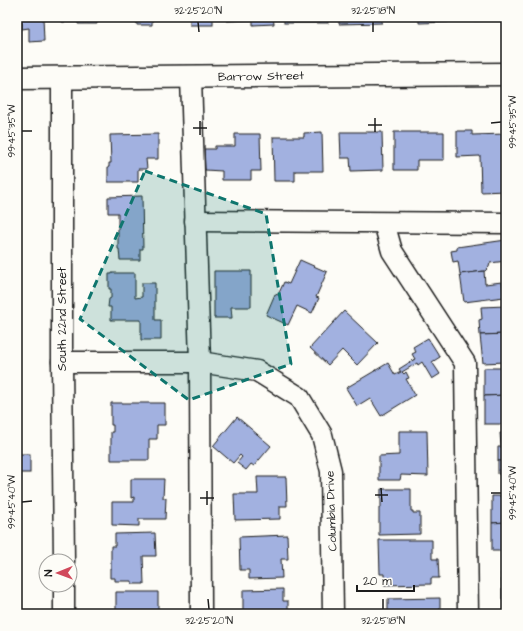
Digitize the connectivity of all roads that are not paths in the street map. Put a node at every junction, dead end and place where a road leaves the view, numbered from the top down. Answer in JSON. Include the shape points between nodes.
{"nodes":[{"id":1,"x":506,"y":74,"type":"edge"},
{"id":2,"x":191,"y":77,"type":"junction"},
{"id":3,"x":17,"y":78,"type":"edge"},
{"id":4,"x":62,"y":78,"type":"junction"},
{"id":5,"x":195,"y":221,"type":"junction"},
{"id":6,"x":384,"y":223,"type":"junction"},
{"id":7,"x":506,"y":223,"type":"edge"},
{"id":8,"x":62,"y":362,"type":"junction"},
{"id":9,"x":200,"y":362,"type":"junction"},
{"id":10,"x":64,"y":553,"type":"edge"},
{"id":11,"x":64,"y":593,"type":"edge"},
{"id":12,"x":64,"y":614,"type":"edge"},
{"id":13,"x":201,"y":614,"type":"edge"},
{"id":14,"x":333,"y":614,"type":"edge"},
{"id":15,"x":468,"y":614,"type":"edge"}],
"edges":[{"from":1,"to":2,"type":"main road","name":"Barrow Street"},
{"from":2,"to":4,"type":"main road","name":"Barrow Street"},
{"from":2,"to":5,"type":"street"},
{"from":3,"to":4,"type":"main road","name":"Barrow Street"},
{"from":4,"to":8,"type":"street","name":"South 22nd Street"},
{"from":5,"to":6,"type":"street"},
{"from":5,"to":9,"type":"street"},
{"from":6,"to":7,"type":"street"},
{"from":6,"to":15,"type":"street","via":[[392,251],[465,363]]},
{"from":8,"to":9,"type":"street","name":"Columbia Drive"},
{"from":8,"to":10,"type":"street","name":"South 22nd Street"},
{"from":9,"to":13,"type":"street"},
{"from":9,"to":14,"type":"street","name":"Columbia Drive","via":[[257,371],[299,397],[322,435],[331,471]]},
{"from":11,"to":12,"type":"street"}]}
